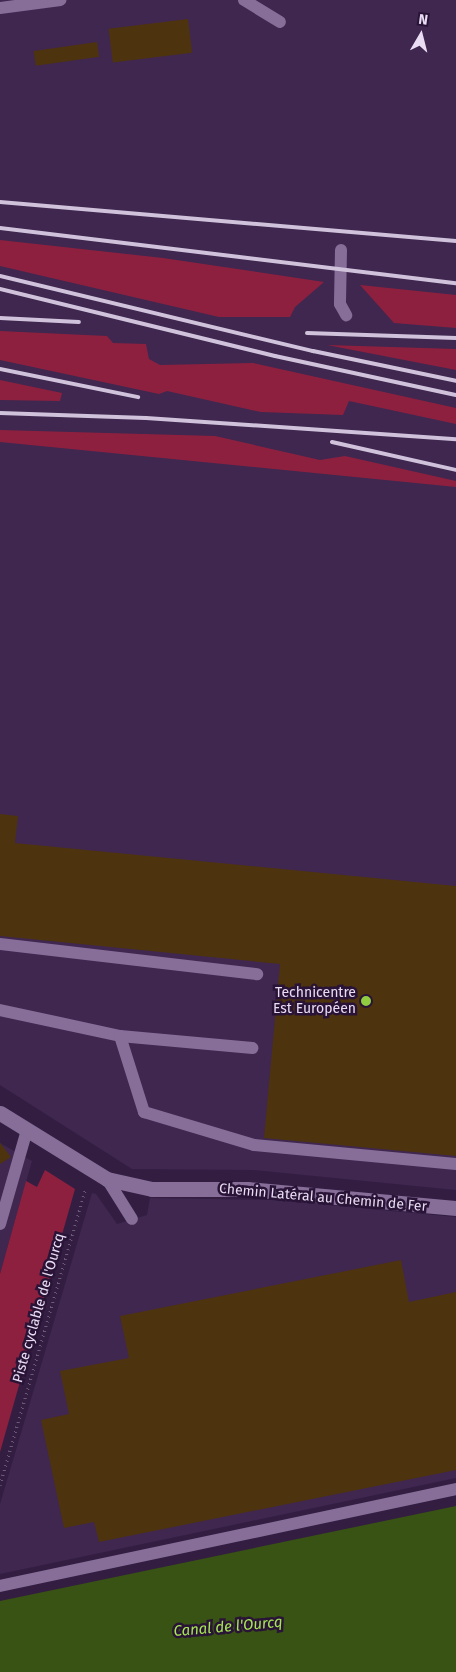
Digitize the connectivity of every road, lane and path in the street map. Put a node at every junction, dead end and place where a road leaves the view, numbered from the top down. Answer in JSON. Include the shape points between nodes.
{"nodes":[{"id":1,"x":60,"y":0,"type":"edge"},
{"id":2,"x":244,"y":0,"type":"edge"},
{"id":3,"x":0,"y":8,"type":"edge"},
{"id":4,"x":280,"y":22,"type":"dead end"},
{"id":5,"x":341,"y":250,"type":"dead end"},
{"id":6,"x":346,"y":315,"type":"dead end"},
{"id":7,"x":0,"y":944,"type":"edge"},
{"id":8,"x":257,"y":974,"type":"dead end"},
{"id":9,"x":0,"y":1010,"type":"edge"},
{"id":10,"x":120,"y":1036,"type":"junction"},
{"id":11,"x":252,"y":1048,"type":"dead end"},
{"id":12,"x":0,"y":1113,"type":"edge"},
{"id":13,"x":27,"y":1130,"type":"junction"},
{"id":14,"x":456,"y":1164,"type":"edge"},
{"id":15,"x":107,"y":1179,"type":"junction"},
{"id":16,"x":456,"y":1208,"type":"edge"},
{"id":17,"x":132,"y":1219,"type":"dead end"},
{"id":18,"x":0,"y":1224,"type":"edge"},
{"id":19,"x":0,"y":1485,"type":"edge"},
{"id":20,"x":456,"y":1489,"type":"edge"},
{"id":21,"x":0,"y":1586,"type":"edge"}],
"edges":[{"from":1,"to":3,"type":"lane"},
{"from":2,"to":4,"type":"lane"},
{"from":5,"to":6,"type":"lane","via":[[340,304]]},
{"from":7,"to":8,"type":"lane"},
{"from":9,"to":10,"type":"lane"},
{"from":10,"to":11,"type":"lane"},
{"from":10,"to":14,"type":"lane","via":[[144,1112],[254,1145]]},
{"from":12,"to":13,"type":"street","name":"Chemin Latéral au Chemin de Fer"},
{"from":13,"to":15,"type":"street","name":"Chemin Latéral au Chemin de Fer"},
{"from":13,"to":18,"type":"lane"},
{"from":15,"to":16,"type":"street","name":"Chemin Latéral au Chemin de Fer","via":[[152,1189],[247,1189]]},
{"from":15,"to":17,"type":"lane"},
{"from":15,"to":19,"type":"path","name":"Piste cyclable de l'Ourcq","via":[[85,1188]]},
{"from":20,"to":21,"type":"lane"}]}
